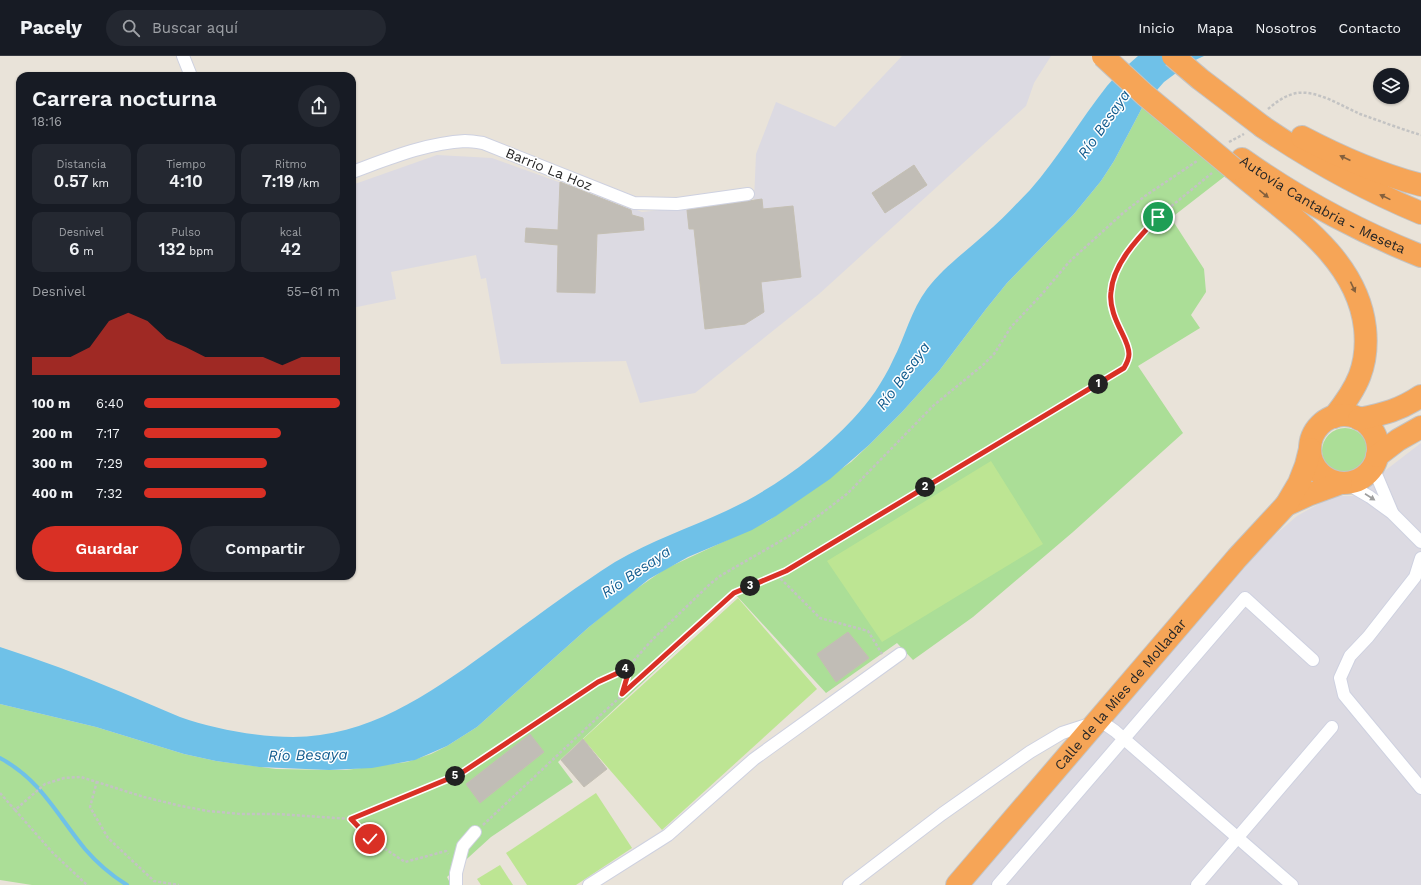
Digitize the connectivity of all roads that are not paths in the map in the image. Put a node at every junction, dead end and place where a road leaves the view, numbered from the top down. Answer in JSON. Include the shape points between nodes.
{"nodes":[{"id":1,"x":183,"y":56,"type":"edge"},
{"id":2,"x":1103,"y":56,"type":"edge"},
{"id":3,"x":1118,"y":56,"type":"edge"},
{"id":4,"x":1173,"y":56,"type":"edge"},
{"id":5,"x":1190,"y":56,"type":"edge"},
{"id":6,"x":189,"y":72,"type":"edge"},
{"id":7,"x":1256,"y":127,"type":"junction"},
{"id":8,"x":1230,"y":166,"type":"junction"},
{"id":9,"x":356,"y":171,"type":"edge"},
{"id":10,"x":1421,"y":185,"type":"edge"},
{"id":11,"x":748,"y":194,"type":"dead end"},
{"id":12,"x":1421,"y":213,"type":"edge"},
{"id":13,"x":1421,"y":256,"type":"edge"},
{"id":14,"x":1414,"y":401,"type":"edge"},
{"id":15,"x":1334,"y":417,"type":"junction"},
{"id":16,"x":1359,"y":419,"type":"junction"},
{"id":17,"x":1421,"y":427,"type":"edge"},
{"id":18,"x":1310,"y":449,"type":"junction"},
{"id":19,"x":1376,"y":457,"type":"junction"},
{"id":20,"x":1343,"y":483,"type":"junction"},
{"id":21,"x":1286,"y":506,"type":"junction"},
{"id":22,"x":1392,"y":513,"type":"junction"},
{"id":23,"x":1421,"y":542,"type":"edge"},
{"id":24,"x":1421,"y":558,"type":"edge"},
{"id":25,"x":900,"y":654,"type":"dead end"},
{"id":26,"x":1313,"y":660,"type":"dead end"},
{"id":27,"x":1096,"y":722,"type":"junction"},
{"id":28,"x":1332,"y":727,"type":"dead end"},
{"id":29,"x":1123,"y":738,"type":"junction"},
{"id":30,"x":1421,"y":788,"type":"edge"},
{"id":31,"x":475,"y":832,"type":"road end"},
{"id":32,"x":1238,"y":837,"type":"junction"},
{"id":33,"x":456,"y":885,"type":"edge"},
{"id":34,"x":589,"y":885,"type":"edge"},
{"id":35,"x":849,"y":885,"type":"edge"},
{"id":36,"x":957,"y":885,"type":"edge"},
{"id":37,"x":998,"y":885,"type":"edge"},
{"id":38,"x":1197,"y":885,"type":"edge"},
{"id":39,"x":1292,"y":885,"type":"edge"}],
"edges":[{"from":1,"to":6,"type":"street"},
{"from":2,"to":8,"type":"highway","bridge":true},
{"from":3,"to":8,"type":"highway","name":"Autovía Cantabria - Meseta","via":[[1181,112]]},
{"from":4,"to":7,"type":"highway","bridge":true},
{"from":5,"to":7,"type":"highway","via":[[1224,85]]},
{"from":10,"to":7,"type":"highway","one_way":true,"via":[[1389,176],[1352,161],[1298,134]]},
{"from":12,"to":7,"type":"highway","one_way":true,"via":[[1339,174]]},
{"from":8,"to":13,"type":"highway","name":"Autovía Cantabria - Meseta","via":[[1264,174],[1323,209]]},
{"from":8,"to":15,"type":"highway","one_way":true,"via":[[1326,248],[1342,268],[1356,293],[1364,322],[1364,359],[1354,390]]},
{"from":9,"to":11,"type":"street","name":"Barrio La Hoz","via":[[416,150],[466,141],[483,143],[634,203],[677,204]]},
{"from":14,"to":16,"type":"highway","via":[[1383,414]]},
{"from":14,"to":19,"type":"highway","via":[[1395,420]]},
{"from":15,"to":16,"type":"highway","via":[[1347,416]]},
{"from":15,"to":18,"type":"highway","via":[[1317,429]]},
{"from":16,"to":19,"type":"highway","via":[[1374,435]]},
{"from":17,"to":19,"type":"highway"},
{"from":18,"to":20,"type":"highway","via":[[1313,463],[1322,474]]},
{"from":18,"to":21,"type":"highway","name":"Calle de la Mies de Molladar","via":[[1304,471]]},
{"from":19,"to":20,"type":"highway","via":[[1361,478]]},
{"from":19,"to":22,"type":"street"},
{"from":20,"to":21,"type":"highway","name":"Calle de la Mies de Molladar"},
{"from":20,"to":22,"type":"street","one_way":true,"via":[[1370,497]]},
{"from":21,"to":27,"type":"highway","name":"Calle de la Mies de Molladar","via":[[1237,558]]},
{"from":22,"to":23,"type":"street"},
{"from":24,"to":30,"type":"street","via":[[1415,577],[1350,656],[1340,678],[1344,696]]},
{"from":25,"to":34,"type":"street","via":[[754,759],[668,835]]},
{"from":26,"to":29,"type":"street","via":[[1245,598]]},
{"from":27,"to":29,"type":"street","via":[[1105,724]]},
{"from":27,"to":35,"type":"street","via":[[1062,733],[1030,752],[942,814]]},
{"from":27,"to":36,"type":"highway","name":"Calle de la Mies de Molladar"},
{"from":28,"to":32,"type":"street"},
{"from":29,"to":32,"type":"street"},
{"from":29,"to":37,"type":"street"},
{"from":31,"to":33,"type":"street","via":[[462,846]]},
{"from":32,"to":38,"type":"street"},
{"from":32,"to":39,"type":"street"}]}
